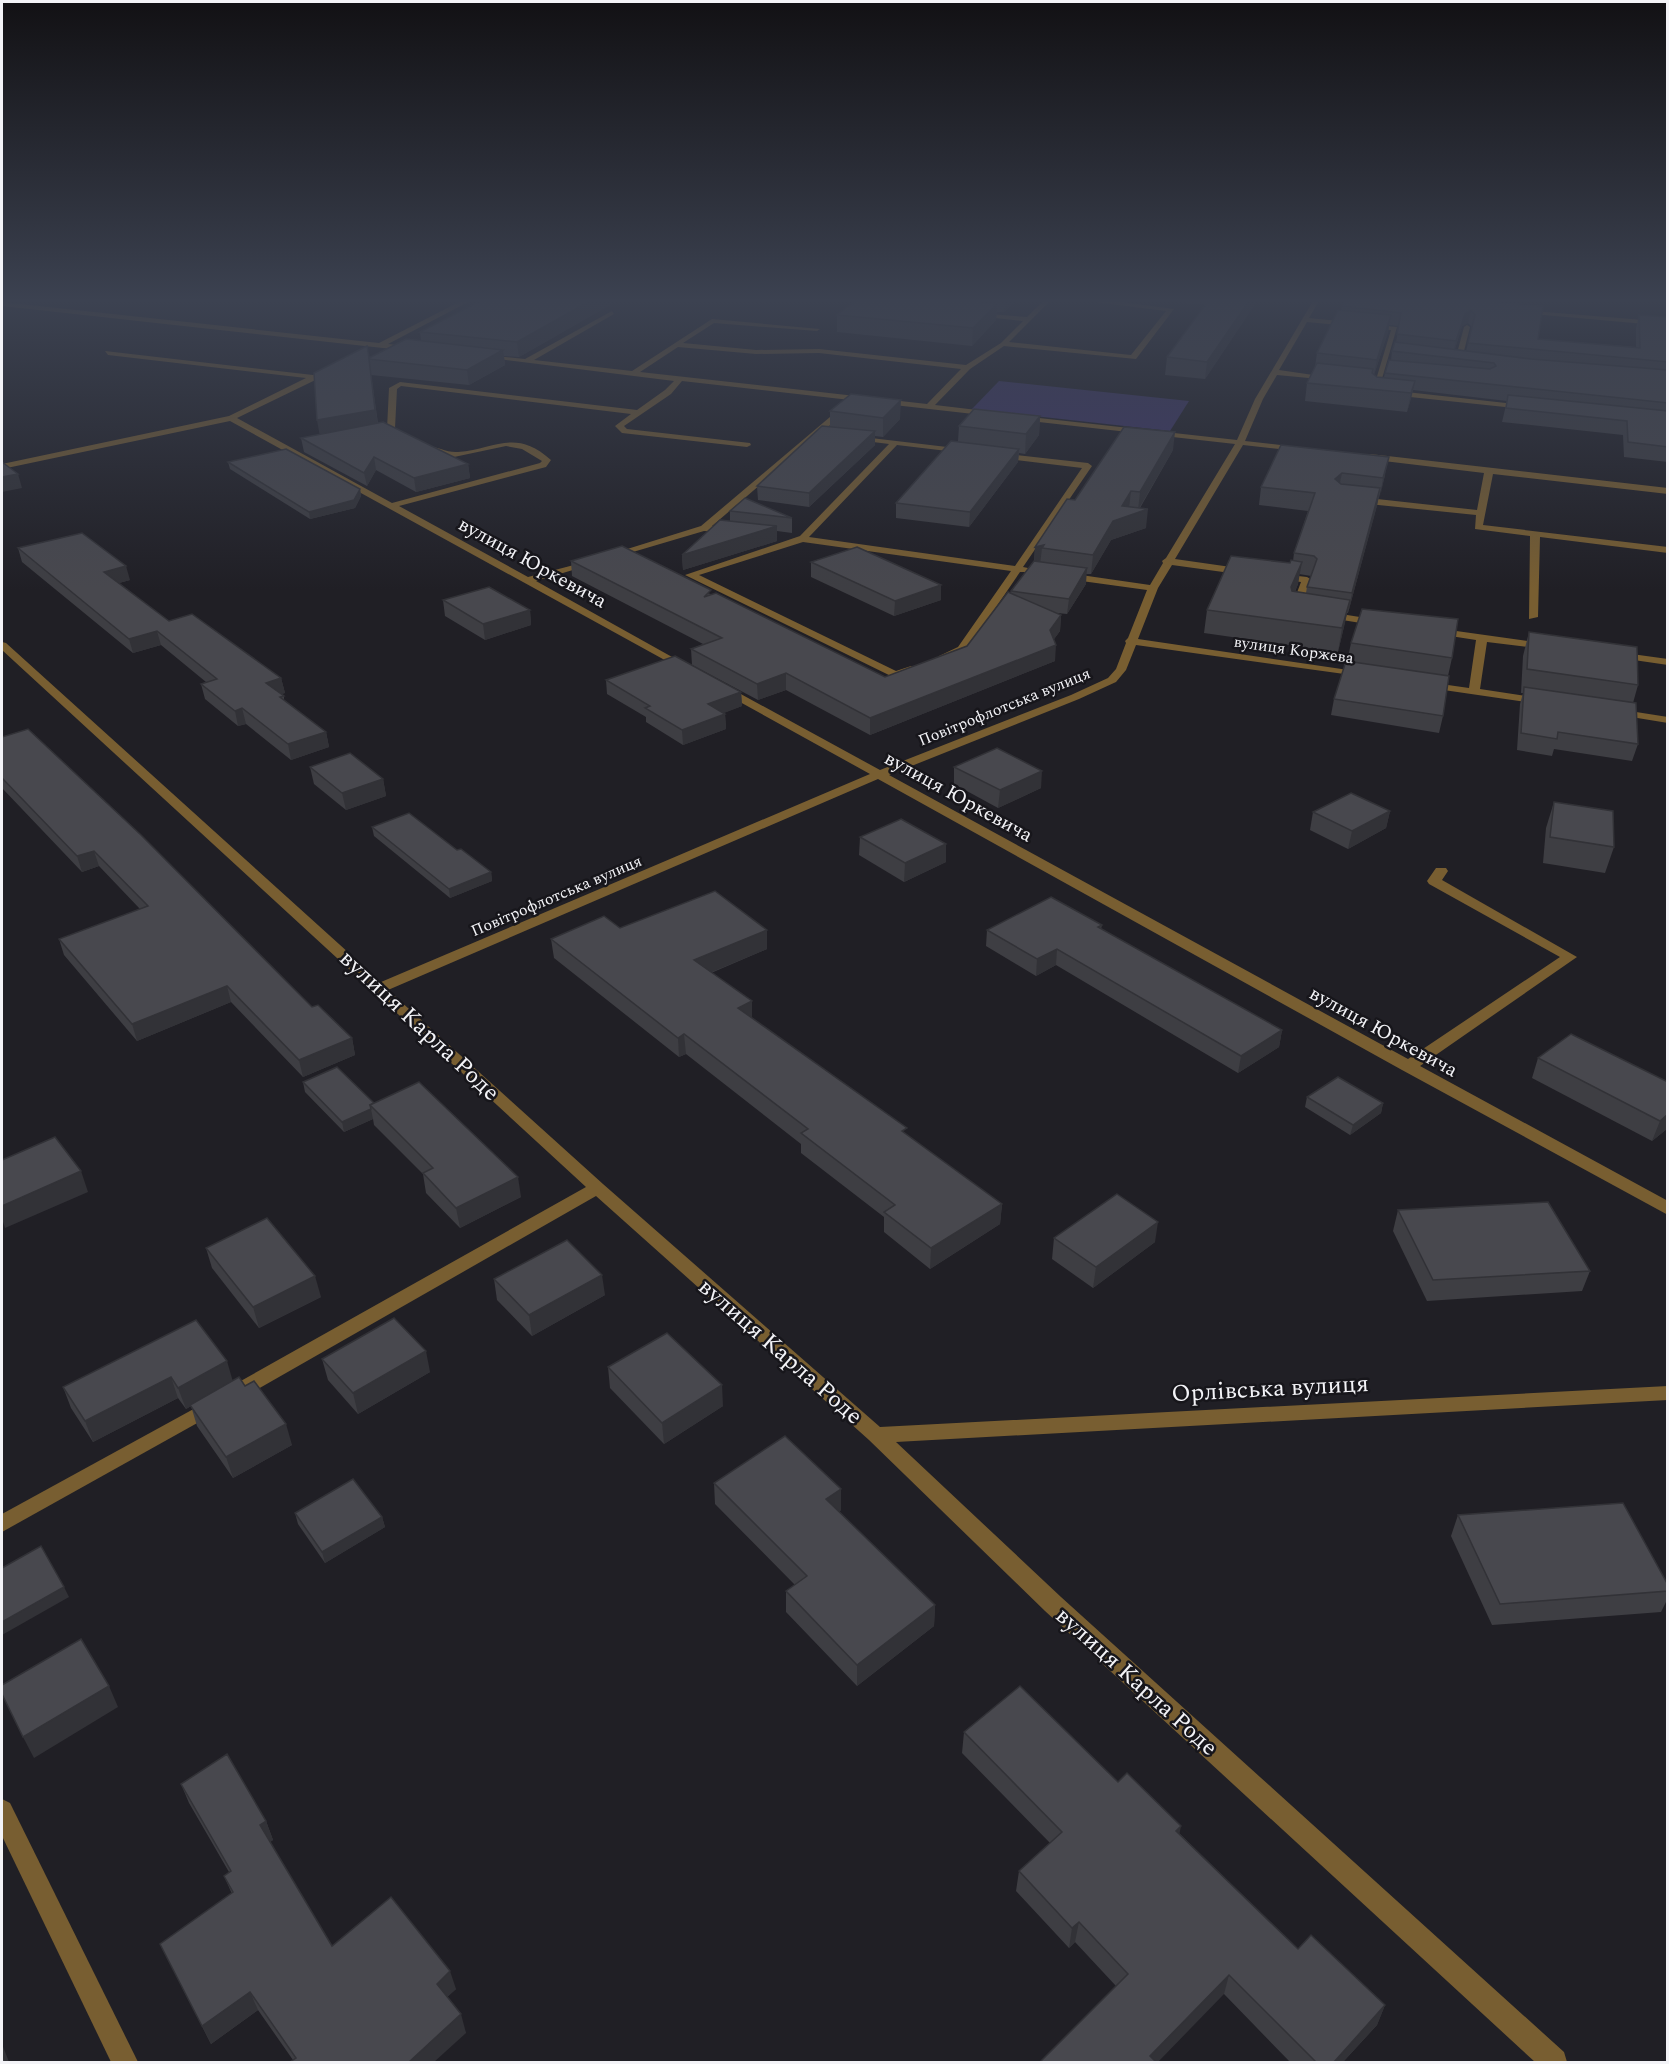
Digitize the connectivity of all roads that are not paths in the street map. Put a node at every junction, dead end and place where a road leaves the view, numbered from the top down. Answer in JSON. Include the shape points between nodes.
{"nodes":[{"id":1,"x":273,"y":397,"type":"edge"},
{"id":2,"x":393,"y":397,"type":"edge"},
{"id":3,"x":510,"y":397,"type":"edge"},
{"id":4,"x":661,"y":397,"type":"edge"},
{"id":5,"x":842,"y":397,"type":"edge"},
{"id":6,"x":938,"y":397,"type":"edge"},
{"id":7,"x":1262,"y":397,"type":"edge"},
{"id":8,"x":1435,"y":397,"type":"edge"},
{"id":9,"x":857,"y":399,"type":"junction"},
{"id":10,"x":929,"y":407,"type":"junction"},
{"id":11,"x":1537,"y":408,"type":"edge"},
{"id":12,"x":639,"y":413,"type":"junction"},
{"id":13,"x":1000,"y":415,"type":"edge"},
{"id":14,"x":1012,"y":417,"type":"edge"},
{"id":15,"x":231,"y":418,"type":"junction"},
{"id":16,"x":391,"y":429,"type":"junction"},
{"id":17,"x":379,"y":431,"type":"edge"},
{"id":18,"x":815,"y":433,"type":"junction"},
{"id":19,"x":826,"y":435,"type":"edge"},
{"id":20,"x":849,"y":437,"type":"edge"},
{"id":21,"x":411,"y":439,"type":"edge"},
{"id":22,"x":895,"y":443,"type":"junction"},
{"id":23,"x":1240,"y":443,"type":"junction"},
{"id":24,"x":421,"y":444,"type":"edge"},
{"id":25,"x":747,"y":445,"type":"dead end"},
{"id":26,"x":1311,"y":451,"type":"edge"},
{"id":27,"x":969,"y":452,"type":"edge"},
{"id":28,"x":993,"y":454,"type":"edge"},
{"id":29,"x":1359,"y":456,"type":"edge"},
{"id":30,"x":2,"y":467,"type":"edge"},
{"id":31,"x":1489,"y":471,"type":"junction"},
{"id":32,"x":1668,"y":491,"type":"edge"},
{"id":33,"x":1350,"y":499,"type":"edge"},
{"id":34,"x":390,"y":506,"type":"junction"},
{"id":35,"x":1481,"y":513,"type":"junction"},
{"id":36,"x":704,"y":528,"type":"junction"},
{"id":37,"x":737,"y":532,"type":"edge"},
{"id":38,"x":1536,"y":534,"type":"junction"},
{"id":39,"x":780,"y":536,"type":"edge"},
{"id":40,"x":802,"y":539,"type":"junction"},
{"id":41,"x":1668,"y":550,"type":"edge"},
{"id":42,"x":1167,"y":561,"type":"junction"},
{"id":43,"x":1017,"y":569,"type":"junction"},
{"id":44,"x":1038,"y":572,"type":"edge"},
{"id":45,"x":1260,"y":574,"type":"edge"},
{"id":46,"x":1059,"y":575,"type":"edge"},
{"id":47,"x":1272,"y":576,"type":"edge"},
{"id":48,"x":526,"y":581,"type":"junction"},
{"id":49,"x":1153,"y":588,"type":"junction"},
{"id":50,"x":1306,"y":612,"type":"edge"},
{"id":51,"x":1318,"y":614,"type":"edge"},
{"id":52,"x":1533,"y":617,"type":"dead end"},
{"id":53,"x":1388,"y":624,"type":"edge"},
{"id":54,"x":1424,"y":629,"type":"edge"},
{"id":55,"x":1482,"y":638,"type":"junction"},
{"id":56,"x":1130,"y":641,"type":"junction"},
{"id":57,"x":2,"y":645,"type":"edge"},
{"id":58,"x":1563,"y":648,"type":"edge"},
{"id":59,"x":1610,"y":654,"type":"edge"},
{"id":60,"x":1668,"y":662,"type":"edge"},
{"id":61,"x":693,"y":672,"type":"edge"},
{"id":62,"x":1380,"y":678,"type":"edge"},
{"id":63,"x":713,"y":683,"type":"edge"},
{"id":64,"x":1415,"y":683,"type":"edge"},
{"id":65,"x":1474,"y":692,"type":"junction"},
{"id":66,"x":1554,"y":703,"type":"edge"},
{"id":67,"x":1599,"y":710,"type":"edge"},
{"id":68,"x":1668,"y":720,"type":"edge"},
{"id":69,"x":880,"y":774,"type":"junction"},
{"id":70,"x":1441,"y":871,"type":"dead end"},
{"id":71,"x":380,"y":988,"type":"junction"},
{"id":72,"x":1407,"y":1067,"type":"junction"},
{"id":73,"x":597,"y":1188,"type":"junction"},
{"id":74,"x":1668,"y":1209,"type":"edge"},
{"id":75,"x":1668,"y":1393,"type":"edge"},
{"id":76,"x":876,"y":1435,"type":"junction"},
{"id":77,"x":2,"y":1524,"type":"edge"},
{"id":78,"x":2,"y":1811,"type":"edge"},
{"id":79,"x":125,"y":2062,"type":"edge"},
{"id":80,"x":1554,"y":2062,"type":"edge"}],
"edges":[{"from":1,"to":15,"type":"street"},
{"from":2,"to":16,"type":"street"},
{"from":3,"to":12,"type":"street"},
{"from":4,"to":12,"type":"street"},
{"from":5,"to":9,"type":"street"},
{"from":6,"to":10,"type":"street"},
{"from":7,"to":23,"type":"street","name":"Повітрофлотська вулиця"},
{"from":8,"to":11,"type":"street"},
{"from":9,"to":10,"type":"street"},
{"from":9,"to":18,"type":"street"},
{"from":10,"to":13,"type":"street"},
{"from":12,"to":25,"type":"street","via":[[619,426],[625,431]]},
{"from":14,"to":23,"type":"street"},
{"from":15,"to":30,"type":"street"},
{"from":15,"to":34,"type":"street","name":"вулиця Юркевича","via":[[292,447]]},
{"from":16,"to":17,"type":"street"},
{"from":16,"to":21,"type":"street"},
{"from":18,"to":19,"type":"street"},
{"from":18,"to":36,"type":"street"},
{"from":20,"to":22,"type":"street"},
{"from":22,"to":27,"type":"street"},
{"from":22,"to":40,"type":"street"},
{"from":23,"to":26,"type":"street"},
{"from":23,"to":42,"type":"street","name":"Повітрофлотська вулиця"},
{"from":24,"to":34,"type":"street","via":[[442,454],[462,455],[517,445],[547,460],[543,465]]},
{"from":28,"to":43,"type":"street","via":[[1088,466]]},
{"from":29,"to":31,"type":"street"},
{"from":31,"to":32,"type":"street"},
{"from":31,"to":35,"type":"street"},
{"from":33,"to":35,"type":"street"},
{"from":34,"to":48,"type":"street","name":"вулиця Юркевича"},
{"from":35,"to":38,"type":"street","via":[[1478,527]]},
{"from":36,"to":37,"type":"street"},
{"from":36,"to":48,"type":"street"},
{"from":38,"to":41,"type":"street"},
{"from":38,"to":52,"type":"street"},
{"from":39,"to":40,"type":"street"},
{"from":40,"to":43,"type":"street"},
{"from":40,"to":43,"type":"street","via":[[690,575],[895,675],[962,649]]},
{"from":42,"to":45,"type":"street"},
{"from":42,"to":49,"type":"street","name":"Повітрофлотська вулиця"},
{"from":43,"to":44,"type":"street"},
{"from":46,"to":49,"type":"street"},
{"from":47,"to":50,"type":"street","via":[[1307,580],[1294,611]]},
{"from":48,"to":61,"type":"street","name":"вулиця Юркевича"},
{"from":49,"to":56,"type":"street","name":"Повітрофлотська вулиця"},
{"from":51,"to":53,"type":"street"},
{"from":54,"to":55,"type":"street"},
{"from":55,"to":58,"type":"street"},
{"from":55,"to":65,"type":"street"},
{"from":56,"to":62,"type":"street","name":"вулиця Коржева"},
{"from":56,"to":69,"type":"street","name":"Повітрофлотська вулиця","via":[[1121,670],[1112,680]]},
{"from":57,"to":71,"type":"street","name":"вулиця Карла Роде"},
{"from":59,"to":60,"type":"street"},
{"from":63,"to":69,"type":"street","name":"вулиця Юркевича"},
{"from":64,"to":65,"type":"street"},
{"from":65,"to":66,"type":"street"},
{"from":67,"to":68,"type":"street"},
{"from":69,"to":71,"type":"street","name":"Повітрофлотська вулиця"},
{"from":69,"to":72,"type":"street","name":"вулиця Юркевича"},
{"from":70,"to":72,"type":"street","via":[[1434,881],[1570,957]]},
{"from":71,"to":73,"type":"street","name":"вулиця Карла Роде"},
{"from":72,"to":74,"type":"street","name":"вулиця Юркевича"},
{"from":73,"to":76,"type":"street","name":"вулиця Карла Роде"},
{"from":73,"to":77,"type":"street"},
{"from":75,"to":76,"type":"street","name":"Орлівська вулиця"},
{"from":76,"to":80,"type":"street","name":"вулиця Карла Роде","via":[[1062,1612]]},
{"from":78,"to":79,"type":"street"}]}
